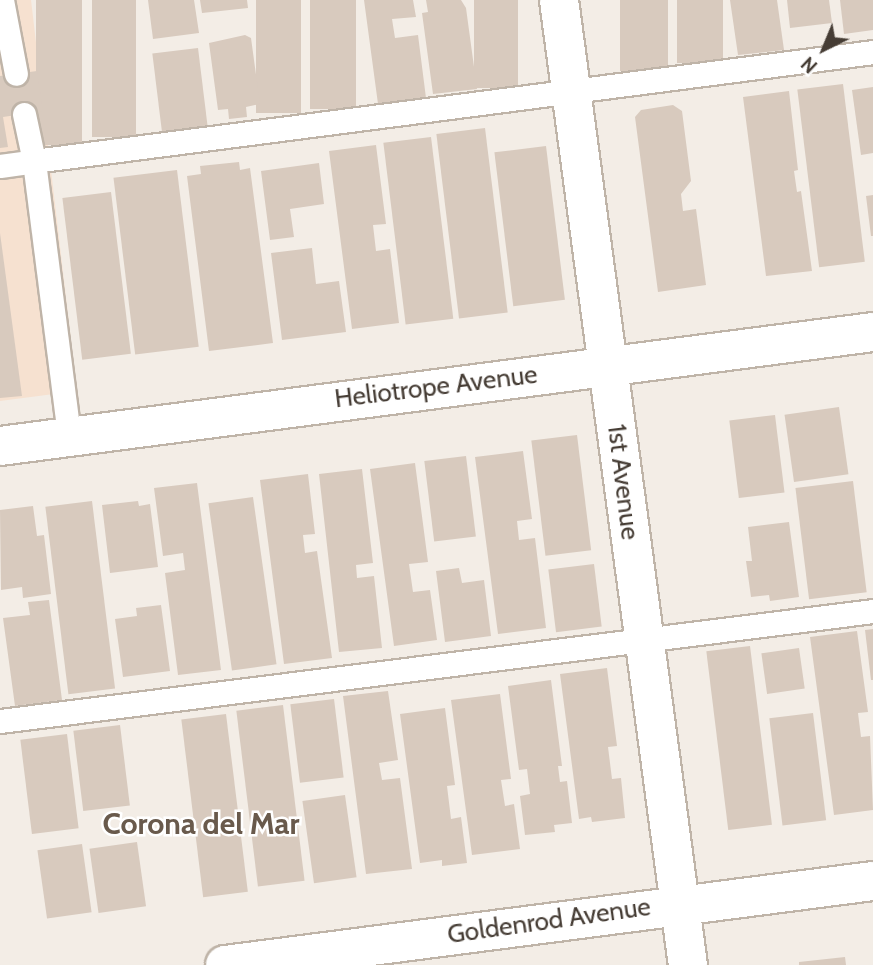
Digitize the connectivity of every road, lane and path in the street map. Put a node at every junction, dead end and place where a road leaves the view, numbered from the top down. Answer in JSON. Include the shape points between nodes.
{"nodes":[{"id":1,"x":2,"y":0,"type":"edge"},
{"id":2,"x":559,"y":0,"type":"edge"},
{"id":3,"x":873,"y":52,"type":"edge"},
{"id":4,"x":16,"y":74,"type":"dead end"},
{"id":5,"x":571,"y":93,"type":"junction"},
{"id":6,"x":24,"y":114,"type":"dead end"},
{"id":7,"x":34,"y":161,"type":"junction"},
{"id":8,"x":0,"y":166,"type":"edge"},
{"id":9,"x":873,"y":332,"type":"edge"},
{"id":10,"x":608,"y":365,"type":"junction"},
{"id":11,"x":69,"y":435,"type":"junction"},
{"id":12,"x":0,"y":446,"type":"edge"},
{"id":13,"x":873,"y":611,"type":"edge"},
{"id":14,"x":643,"y":640,"type":"junction"},
{"id":15,"x":0,"y":721,"type":"edge"},
{"id":16,"x":873,"y":881,"type":"edge"},
{"id":17,"x":679,"y":903,"type":"junction"},
{"id":18,"x":225,"y":965,"type":"edge"},
{"id":19,"x":688,"y":965,"type":"edge"}],
"edges":[{"from":1,"to":4,"type":"lane"},
{"from":2,"to":5,"type":"street","name":"1st Avenue"},
{"from":3,"to":5,"type":"lane"},
{"from":5,"to":7,"type":"lane"},
{"from":5,"to":10,"type":"street","name":"1st Avenue"},
{"from":6,"to":7,"type":"lane"},
{"from":7,"to":8,"type":"lane"},
{"from":7,"to":11,"type":"lane"},
{"from":9,"to":10,"type":"street","name":"Heliotrope Avenue"},
{"from":10,"to":11,"type":"street","name":"Heliotrope Avenue"},
{"from":10,"to":14,"type":"street","name":"1st Avenue"},
{"from":11,"to":12,"type":"street","name":"Heliotrope Avenue"},
{"from":13,"to":14,"type":"lane"},
{"from":14,"to":15,"type":"lane"},
{"from":14,"to":17,"type":"street","name":"1st Avenue"},
{"from":16,"to":17,"type":"street","name":"Goldenrod Avenue"},
{"from":17,"to":18,"type":"street","name":"Goldenrod Avenue"},
{"from":17,"to":19,"type":"street","name":"1st Avenue"}]}
